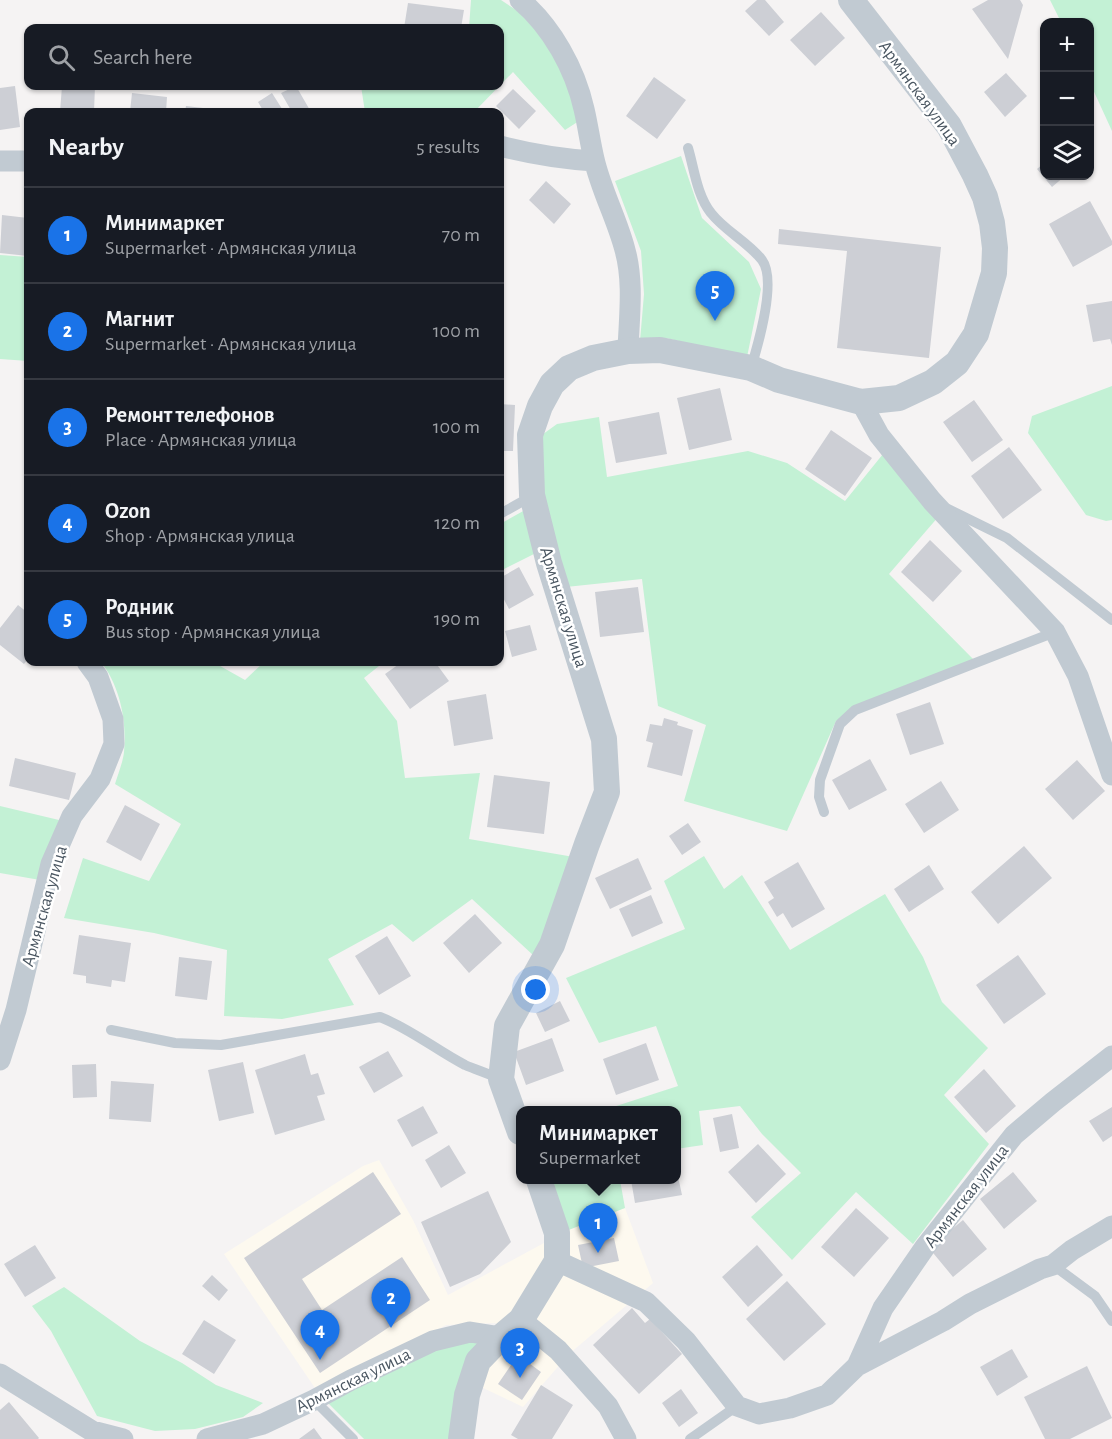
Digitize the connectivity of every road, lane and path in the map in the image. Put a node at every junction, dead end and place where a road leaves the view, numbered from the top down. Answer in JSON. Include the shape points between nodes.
{"nodes":[{"id":1,"x":520,"y":0,"type":"edge"},
{"id":2,"x":851,"y":0,"type":"edge"},
{"id":3,"x":504,"y":147,"type":"edge"},
{"id":4,"x":688,"y":148,"type":"dead end"},
{"id":5,"x":0,"y":161,"type":"edge"},
{"id":6,"x":24,"y":161,"type":"edge"},
{"id":7,"x":594,"y":161,"type":"junction"},
{"id":8,"x":628,"y":351,"type":"junction"},
{"id":9,"x":751,"y":368,"type":"junction"},
{"id":10,"x":861,"y":402,"type":"junction"},
{"id":11,"x":532,"y":495,"type":"junction"},
{"id":12,"x":932,"y":501,"type":"junction"},
{"id":13,"x":504,"y":512,"type":"edge"},
{"id":14,"x":1112,"y":620,"type":"edge"},
{"id":15,"x":1055,"y":632,"type":"junction"},
{"id":16,"x":90,"y":666,"type":"edge"},
{"id":17,"x":1112,"y":775,"type":"edge"},
{"id":18,"x":824,"y":812,"type":"dead end"},
{"id":19,"x":111,"y":1030,"type":"dead end"},
{"id":20,"x":1112,"y":1056,"type":"edge"},
{"id":21,"x":0,"y":1060,"type":"edge"},
{"id":22,"x":501,"y":1079,"type":"junction"},
{"id":23,"x":516,"y":1121,"type":"edge"},
{"id":24,"x":541,"y":1184,"type":"edge"},
{"id":25,"x":1112,"y":1227,"type":"edge"},
{"id":26,"x":557,"y":1261,"type":"junction"},
{"id":27,"x":1053,"y":1265,"type":"junction"},
{"id":28,"x":521,"y":1320,"type":"junction"},
{"id":29,"x":1112,"y":1321,"type":"edge"},
{"id":30,"x":501,"y":1337,"type":"junction"},
{"id":31,"x":857,"y":1366,"type":"junction"},
{"id":32,"x":0,"y":1374,"type":"edge"},
{"id":33,"x":314,"y":1400,"type":"junction"},
{"id":34,"x":736,"y":1406,"type":"junction"},
{"id":35,"x":123,"y":1439,"type":"edge"},
{"id":36,"x":207,"y":1439,"type":"edge"},
{"id":37,"x":352,"y":1439,"type":"edge"},
{"id":38,"x":461,"y":1439,"type":"edge"},
{"id":39,"x":626,"y":1439,"type":"edge"},
{"id":40,"x":690,"y":1439,"type":"edge"}],
"edges":[{"from":1,"to":7,"type":"street","via":[[551,35],[571,68],[584,108]]},
{"from":2,"to":10,"type":"street","name":"Армянская улица","via":[[949,126],[985,197],[994,248],[994,273],[976,334],[957,363],[933,382],[899,398]]},
{"from":3,"to":7,"type":"street"},
{"from":4,"to":9,"type":"lane","via":[[710,213],[763,261],[768,286],[762,334]]},
{"from":5,"to":6,"type":"street"},
{"from":7,"to":8,"type":"street","via":[[626,252],[630,295]]},
{"from":8,"to":9,"type":"street","name":"Армянская улица","via":[[660,350]]},
{"from":8,"to":11,"type":"street","name":"Армянская улица","via":[[569,368],[552,384],[530,435]]},
{"from":9,"to":10,"type":"street","name":"Армянская улица","via":[[779,380]]},
{"from":10,"to":12,"type":"street","via":[[879,435]]},
{"from":11,"to":13,"type":"lane"},
{"from":11,"to":22,"type":"street","name":"Армянская улица","via":[[604,739],[607,792],[552,945],[507,1026]]},
{"from":12,"to":14,"type":"lane","via":[[1007,538]]},
{"from":12,"to":15,"type":"street"},
{"from":15,"to":17,"type":"street","via":[[1078,676]]},
{"from":15,"to":18,"type":"lane","via":[[855,710],[840,724],[820,780],[819,797]]},
{"from":16,"to":21,"type":"street","name":"Армянская улица","via":[[98,677],[113,719],[114,744],[100,779],[72,816],[51,864]]},
{"from":19,"to":22,"type":"lane","via":[[175,1043],[221,1046],[380,1017],[465,1065]]},
{"from":20,"to":31,"type":"street","name":"Армянская улица","via":[[1014,1135],[925,1247],[883,1308]]},
{"from":22,"to":23,"type":"street","name":"Армянская улица"},
{"from":24,"to":26,"type":"street","via":[[557,1233]]},
{"from":25,"to":27,"type":"street","name":"Армянская улица"},
{"from":26,"to":28,"type":"street"},
{"from":26,"to":34,"type":"street","via":[[646,1302],[686,1341]]},
{"from":27,"to":29,"type":"lane","via":[[1095,1296]]},
{"from":27,"to":31,"type":"street","name":"Армянская улица","via":[[978,1299]]},
{"from":28,"to":30,"type":"street"},
{"from":28,"to":39,"type":"street","via":[[558,1350],[608,1407]]},
{"from":30,"to":33,"type":"street","name":"Армянская улица","via":[[470,1332],[433,1341]]},
{"from":30,"to":38,"type":"street","via":[[478,1361],[466,1395]]},
{"from":31,"to":34,"type":"street","name":"Армянская улица","via":[[827,1395],[790,1408],[759,1414]]},
{"from":32,"to":35,"type":"street","via":[[92,1431]]},
{"from":33,"to":36,"type":"street","name":"Армянская улица","via":[[263,1424]]},
{"from":33,"to":37,"type":"lane"},
{"from":34,"to":40,"type":"lane"}]}
